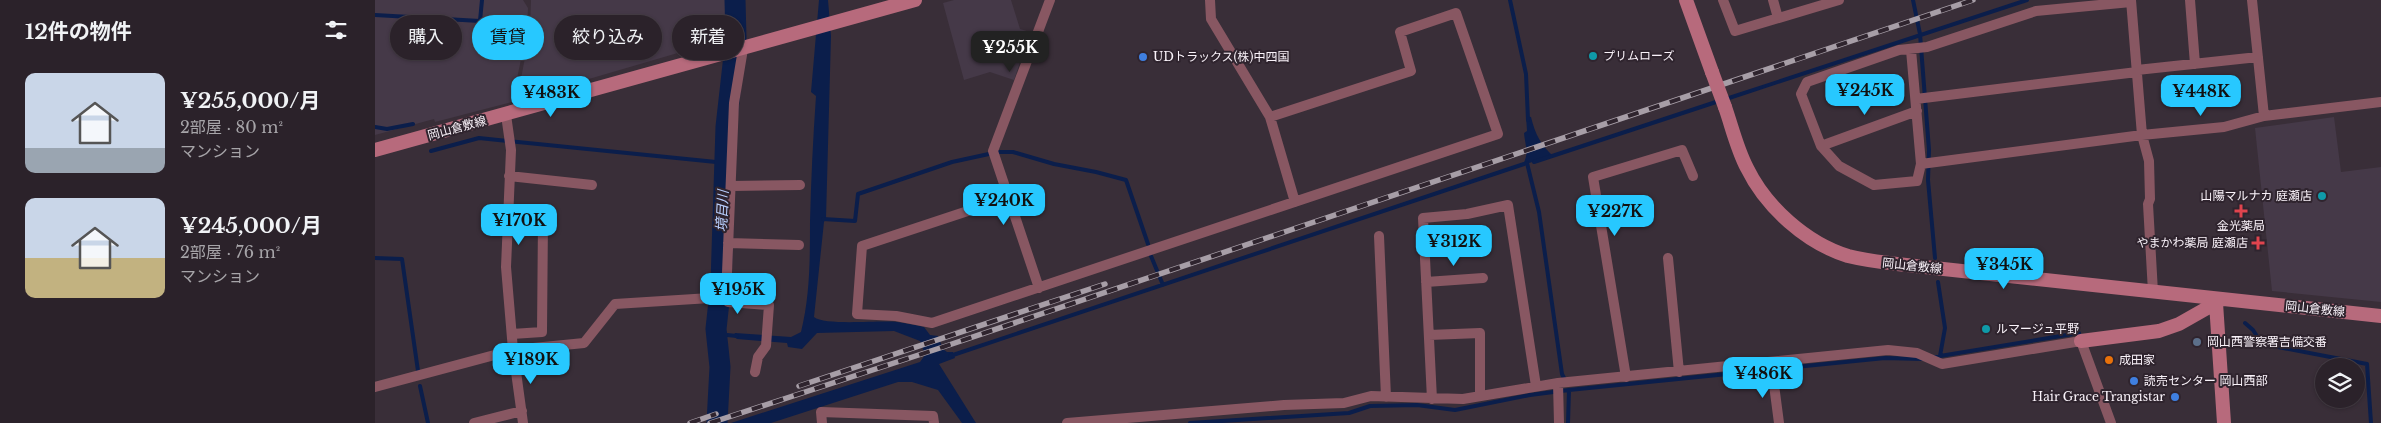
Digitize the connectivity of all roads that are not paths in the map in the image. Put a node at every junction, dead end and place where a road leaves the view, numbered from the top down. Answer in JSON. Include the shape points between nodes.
{"nodes":[{"id":1,"x":915,"y":0,"type":"edge"},
{"id":2,"x":1050,"y":0,"type":"edge"},
{"id":3,"x":1210,"y":0,"type":"edge"},
{"id":4,"x":1686,"y":0,"type":"edge"},
{"id":5,"x":1723,"y":0,"type":"edge"},
{"id":6,"x":1773,"y":0,"type":"edge"},
{"id":7,"x":2190,"y":0,"type":"edge"},
{"id":8,"x":2252,"y":0,"type":"edge"},
{"id":9,"x":1832,"y":1,"type":"edge"},
{"id":10,"x":2131,"y":1,"type":"edge"},
{"id":11,"x":1778,"y":18,"type":"junction"},
{"id":12,"x":744,"y":49,"type":"edge"},
{"id":13,"x":1913,"y":50,"type":"junction"},
{"id":14,"x":2258,"y":57,"type":"junction"},
{"id":15,"x":705,"y":60,"type":"edge"},
{"id":16,"x":741,"y":60,"type":"edge"},
{"id":17,"x":2195,"y":64,"type":"junction"},
{"id":18,"x":2137,"y":71,"type":"junction"},
{"id":19,"x":1918,"y":99,"type":"junction"},
{"id":20,"x":2381,"y":102,"type":"edge"},
{"id":21,"x":1917,"y":111,"type":"junction"},
{"id":22,"x":506,"y":115,"type":"junction"},
{"id":23,"x":2264,"y":116,"type":"junction"},
{"id":24,"x":1270,"y":117,"type":"junction"},
{"id":25,"x":2142,"y":136,"type":"junction"},
{"id":26,"x":1821,"y":146,"type":"junction"},
{"id":27,"x":375,"y":150,"type":"edge"},
{"id":28,"x":1926,"y":163,"type":"junction"},
{"id":29,"x":509,"y":176,"type":"junction"},
{"id":30,"x":1693,"y":176,"type":"dead end"},
{"id":31,"x":592,"y":185,"type":"dead end"},
{"id":32,"x":800,"y":185,"type":"dead end"},
{"id":33,"x":731,"y":186,"type":"junction"},
{"id":34,"x":1007,"y":198,"type":"junction"},
{"id":35,"x":1295,"y":202,"type":"junction"},
{"id":36,"x":507,"y":220,"type":"junction"},
{"id":37,"x":1379,"y":236,"type":"dead end"},
{"id":38,"x":729,"y":243,"type":"junction"},
{"id":39,"x":799,"y":244,"type":"dead end"},
{"id":40,"x":1668,"y":258,"type":"dead end"},
{"id":41,"x":1483,"y":278,"type":"dead end"},
{"id":42,"x":1426,"y":282,"type":"junction"},
{"id":43,"x":1039,"y":288,"type":"junction"},
{"id":44,"x":2153,"y":292,"type":"junction"},
{"id":45,"x":725,"y":297,"type":"junction"},
{"id":46,"x":2216,"y":301,"type":"junction"},
{"id":47,"x":2381,"y":316,"type":"edge"},
{"id":48,"x":512,"y":334,"type":"junction"},
{"id":49,"x":1429,"y":335,"type":"junction"},
{"id":50,"x":2081,"y":341,"type":"junction"},
{"id":51,"x":513,"y":350,"type":"junction"},
{"id":52,"x":1772,"y":367,"type":"junction"},
{"id":53,"x":755,"y":372,"type":"dead end"},
{"id":54,"x":1679,"y":372,"type":"junction"},
{"id":55,"x":1626,"y":377,"type":"junction"},
{"id":56,"x":1536,"y":386,"type":"junction"},
{"id":57,"x":1562,"y":386,"type":"junction"},
{"id":58,"x":375,"y":387,"type":"edge"},
{"id":59,"x":1480,"y":396,"type":"junction"},
{"id":60,"x":1386,"y":397,"type":"junction"},
{"id":61,"x":1432,"y":399,"type":"junction"},
{"id":62,"x":522,"y":411,"type":"junction"},
{"id":63,"x":879,"y":418,"type":"edge"},
{"id":64,"x":473,"y":423,"type":"edge"},
{"id":65,"x":523,"y":423,"type":"edge"},
{"id":66,"x":822,"y":423,"type":"edge"},
{"id":67,"x":934,"y":423,"type":"edge"},
{"id":68,"x":1067,"y":423,"type":"edge"},
{"id":69,"x":1559,"y":423,"type":"edge"},
{"id":70,"x":1779,"y":423,"type":"edge"},
{"id":71,"x":2111,"y":423,"type":"edge"},
{"id":72,"x":2224,"y":423,"type":"edge"}],
"edges":[{"from":1,"to":12,"type":"main road","name":"岡山倉敷線"},
{"from":2,"to":34,"type":"street","via":[[993,153]]},
{"from":3,"to":24,"type":"street","via":[[1211,19]]},
{"from":4,"to":44,"type":"main road","name":"岡山倉敷線","bridge":true,"via":[[1747,168],[1764,196],[1807,235],[1847,255],[1897,264]]},
{"from":5,"to":11,"type":"street","via":[[1735,31]]},
{"from":6,"to":11,"type":"street"},
{"from":7,"to":17,"type":"street"},
{"from":8,"to":14,"type":"street"},
{"from":9,"to":11,"type":"street"},
{"from":10,"to":13,"type":"street","via":[[2035,11]]},
{"from":10,"to":18,"type":"street"},
{"from":13,"to":19,"type":"street"},
{"from":13,"to":26,"type":"street","via":[[1899,50],[1807,82],[1801,94]]},
{"from":14,"to":17,"type":"street"},
{"from":14,"to":23,"type":"street"},
{"from":15,"to":22,"type":"main road","name":"岡山倉敷線"},
{"from":16,"to":33,"type":"street","via":[[734,103]]},
{"from":17,"to":18,"type":"street"},
{"from":18,"to":19,"type":"street"},
{"from":18,"to":25,"type":"street"},
{"from":19,"to":21,"type":"street"},
{"from":20,"to":23,"type":"street"},
{"from":21,"to":26,"type":"street"},
{"from":21,"to":28,"type":"street"},
{"from":22,"to":27,"type":"main road","name":"岡山倉敷線"},
{"from":22,"to":29,"type":"street"},
{"from":23,"to":25,"type":"street","via":[[2224,127]]},
{"from":24,"to":35,"type":"street"},
{"from":24,"to":35,"type":"street","via":[[1411,72],[1400,32],[1456,13],[1498,134]]},
{"from":25,"to":28,"type":"street"},
{"from":25,"to":44,"type":"street","via":[[2149,161]]},
{"from":26,"to":28,"type":"street","via":[[1839,166],[1874,184],[1917,181]]},
{"from":29,"to":31,"type":"street"},
{"from":29,"to":36,"type":"street"},
{"from":30,"to":55,"type":"street","via":[[1682,150],[1593,177]]},
{"from":32,"to":33,"type":"street"},
{"from":33,"to":38,"type":"street"},
{"from":34,"to":43,"type":"street"},
{"from":34,"to":43,"type":"street","via":[[862,246],[857,314],[895,316],[932,323]]},
{"from":35,"to":43,"type":"street"},
{"from":36,"to":48,"type":"street","via":[[506,266]]},
{"from":36,"to":48,"type":"street","via":[[543,220],[542,332]]},
{"from":37,"to":60,"type":"street"},
{"from":38,"to":39,"type":"street"},
{"from":38,"to":45,"type":"street"},
{"from":40,"to":54,"type":"street"},
{"from":41,"to":42,"type":"street"},
{"from":42,"to":49,"type":"street"},
{"from":42,"to":56,"type":"street","via":[[1423,218],[1467,214],[1508,205]]},
{"from":44,"to":46,"type":"main road","name":"岡山倉敷線"},
{"from":45,"to":51,"type":"street","via":[[615,304],[584,342]]},
{"from":45,"to":53,"type":"street","via":[[728,302],[769,305],[766,344],[757,357]]},
{"from":46,"to":47,"type":"main road","name":"岡山倉敷線"},
{"from":46,"to":50,"type":"main road","via":[[2179,324],[2159,331]]},
{"from":46,"to":72,"type":"main road"},
{"from":48,"to":51,"type":"street"},
{"from":49,"to":59,"type":"street","via":[[1480,333]]},
{"from":49,"to":61,"type":"street"},
{"from":50,"to":52,"type":"street","via":[[1943,364],[1907,351],[1888,350]]},
{"from":50,"to":71,"type":"street"},
{"from":51,"to":58,"type":"street"},
{"from":51,"to":62,"type":"street"},
{"from":52,"to":54,"type":"street"},
{"from":52,"to":70,"type":"street"},
{"from":54,"to":55,"type":"street"},
{"from":55,"to":57,"type":"street"},
{"from":56,"to":57,"type":"street"},
{"from":56,"to":59,"type":"street"},
{"from":57,"to":69,"type":"street"},
{"from":59,"to":61,"type":"street"},
{"from":60,"to":61,"type":"street"},
{"from":60,"to":68,"type":"street","via":[[1371,396],[1344,403]]},
{"from":62,"to":64,"type":"street"},
{"from":62,"to":65,"type":"street"},
{"from":63,"to":66,"type":"street","via":[[821,412]]},
{"from":63,"to":67,"type":"street","via":[[933,416]]}]}
